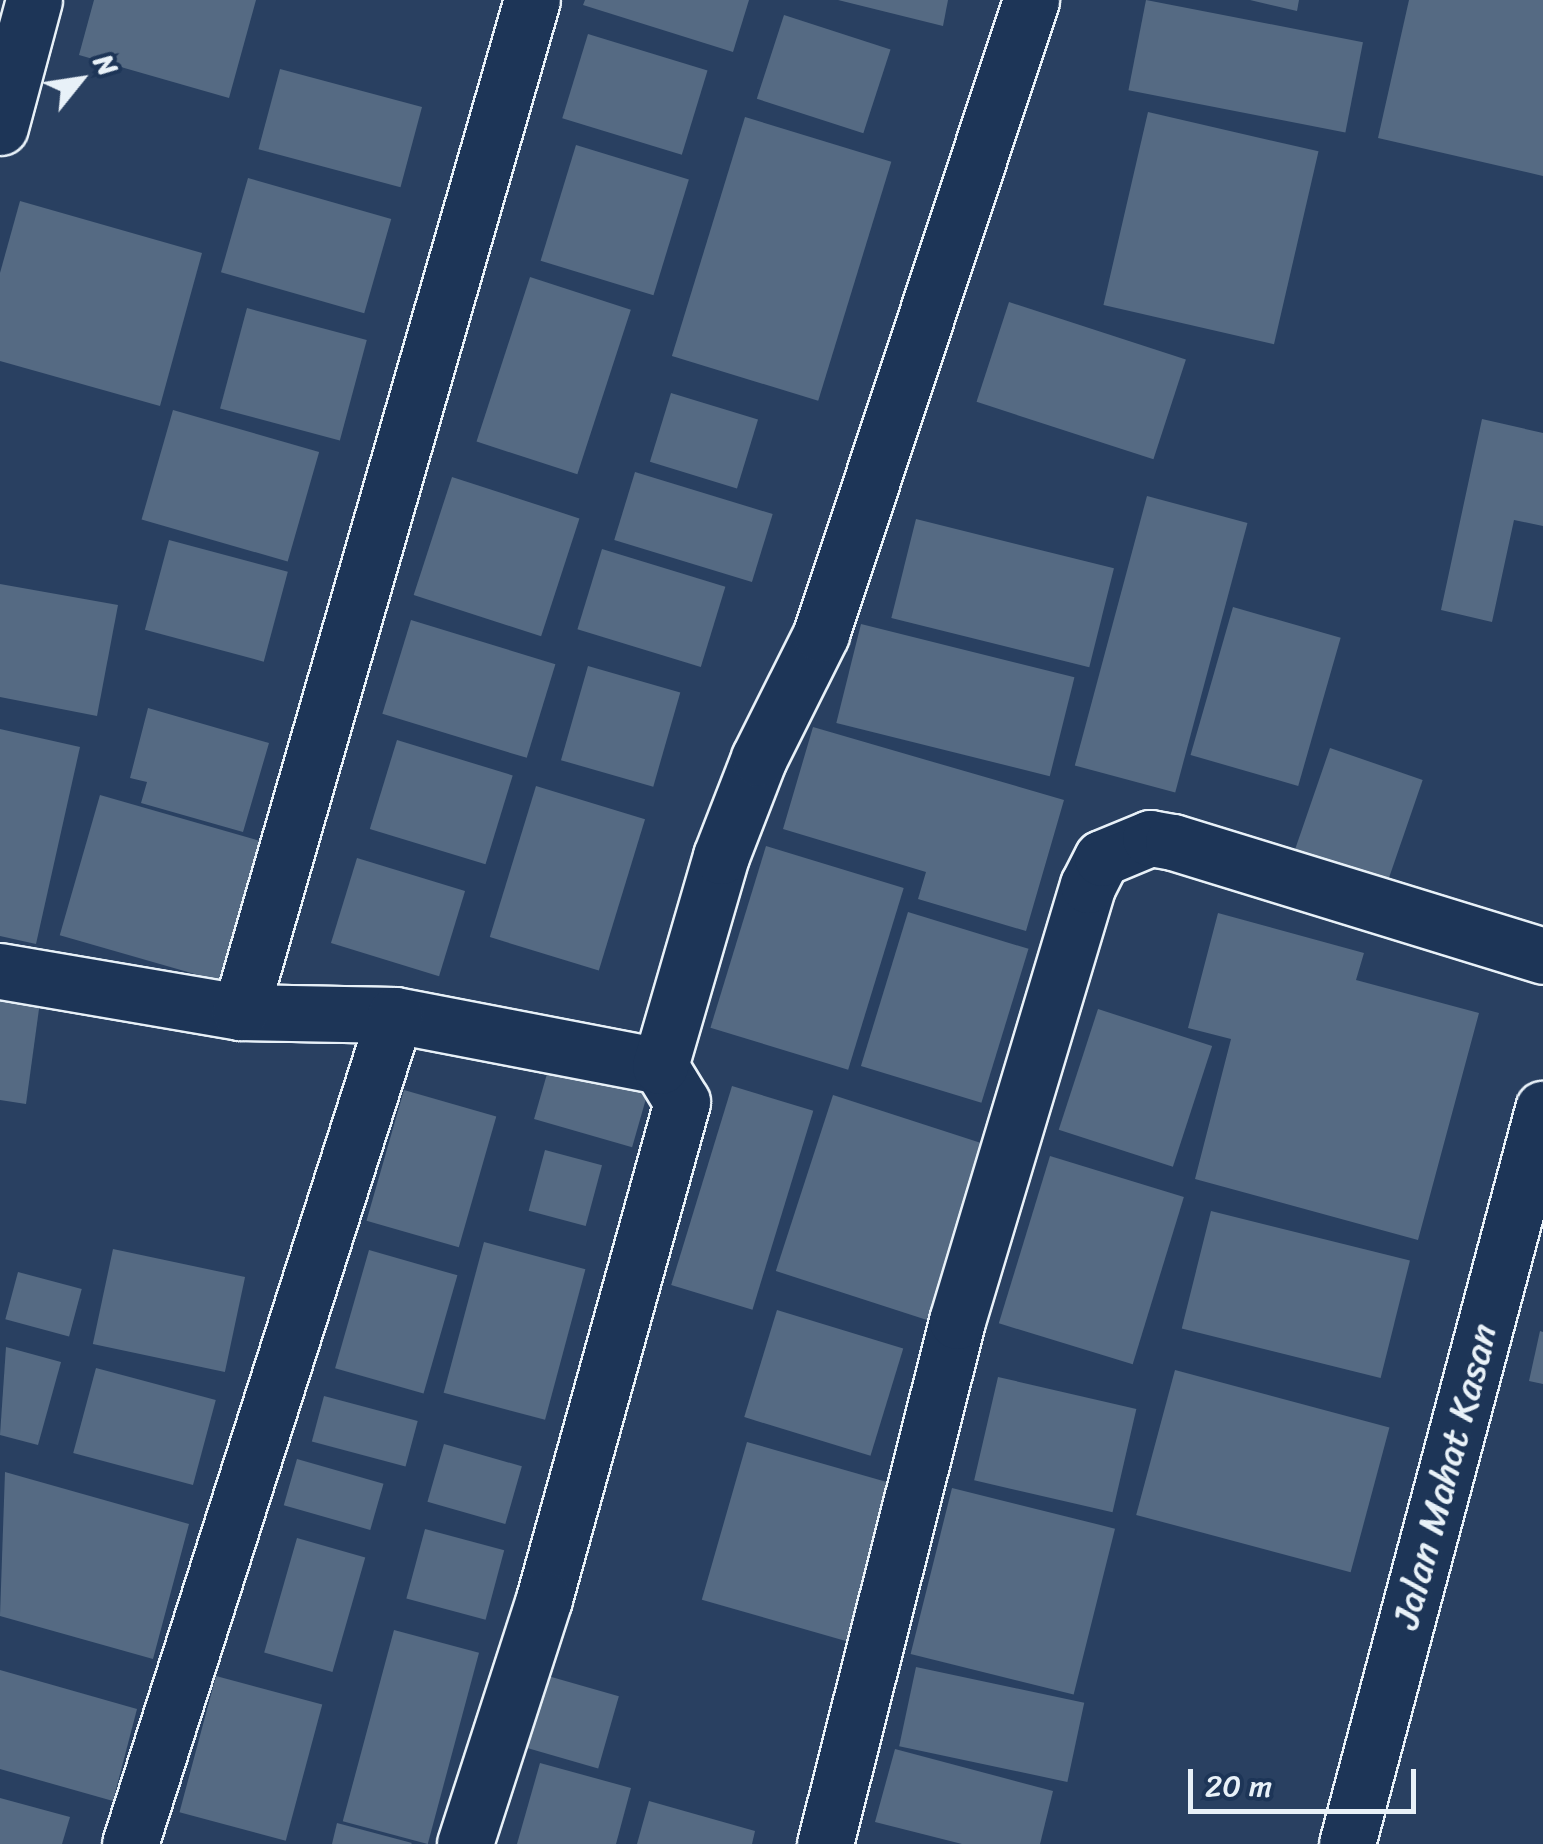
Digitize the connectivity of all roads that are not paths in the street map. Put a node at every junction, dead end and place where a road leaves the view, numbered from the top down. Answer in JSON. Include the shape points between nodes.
{"nodes":[{"id":1,"x":34,"y":0,"type":"edge"},
{"id":2,"x":532,"y":0,"type":"edge"},
{"id":3,"x":1031,"y":0,"type":"edge"},
{"id":4,"x":0,"y":128,"type":"edge"},
{"id":5,"x":1543,"y":956,"type":"edge"},
{"id":6,"x":0,"y":971,"type":"edge"},
{"id":7,"x":240,"y":1012,"type":"junction"},
{"id":8,"x":395,"y":1015,"type":"junction"},
{"id":9,"x":660,"y":1066,"type":"junction"},
{"id":10,"x":1543,"y":1109,"type":"edge"},
{"id":11,"x":130,"y":1844,"type":"edge"},
{"id":12,"x":466,"y":1844,"type":"edge"},
{"id":13,"x":825,"y":1844,"type":"edge"},
{"id":14,"x":1348,"y":1844,"type":"edge"}],
"edges":[{"from":1,"to":4,"type":"street"},
{"from":2,"to":7,"type":"street"},
{"from":3,"to":9,"type":"street","via":[[820,634],[759,758],[721,856]]},
{"from":5,"to":13,"type":"street","via":[[1172,842],[1150,838],[1102,858],[1088,884],[957,1321]]},
{"from":6,"to":7,"type":"street"},
{"from":7,"to":8,"type":"street"},
{"from":8,"to":9,"type":"street"},
{"from":8,"to":11,"type":"street"},
{"from":9,"to":12,"type":"street","via":[[682,1102],[544,1599]]},
{"from":10,"to":14,"type":"street","name":"Jalan Mahat Kasan"}]}
